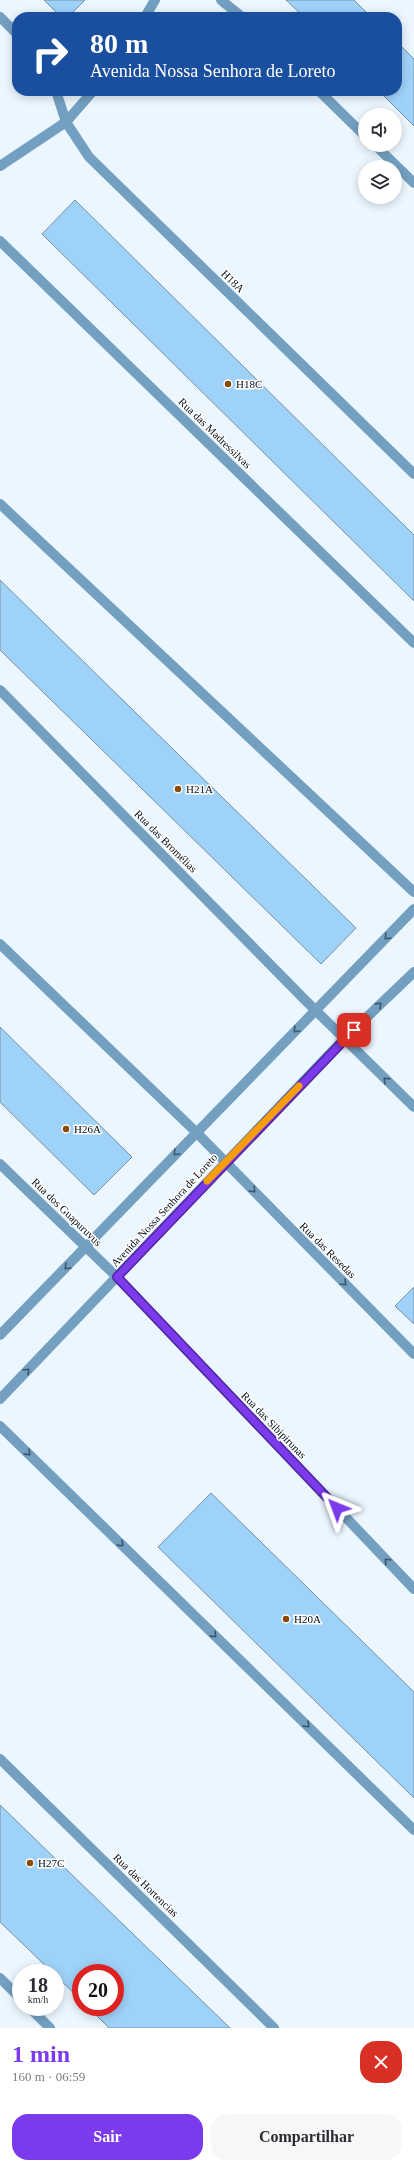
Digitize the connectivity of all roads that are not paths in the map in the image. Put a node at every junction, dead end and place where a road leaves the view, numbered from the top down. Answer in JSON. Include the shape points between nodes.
{"nodes":[{"id":1,"x":155,"y":0,"type":"edge"},
{"id":2,"x":221,"y":0,"type":"edge"},
{"id":3,"x":148,"y":12,"type":"edge"},
{"id":4,"x":236,"y":12,"type":"edge"},
{"id":5,"x":0,"y":17,"type":"edge"},
{"id":6,"x":12,"y":29,"type":"edge"},
{"id":7,"x":58,"y":96,"type":"edge"},
{"id":8,"x":89,"y":96,"type":"edge"},
{"id":9,"x":324,"y":96,"type":"edge"},
{"id":10,"x":66,"y":122,"type":"junction"},
{"id":11,"x":358,"y":129,"type":"edge"},
{"id":12,"x":381,"y":152,"type":"edge"},
{"id":13,"x":0,"y":166,"type":"edge"},
{"id":14,"x":414,"y":183,"type":"edge"},
{"id":15,"x":0,"y":241,"type":"edge"},
{"id":16,"x":414,"y":474,"type":"edge"},
{"id":17,"x":0,"y":504,"type":"edge"},
{"id":18,"x":414,"y":643,"type":"edge"},
{"id":19,"x":0,"y":690,"type":"edge"},
{"id":20,"x":414,"y":892,"type":"edge"},
{"id":21,"x":414,"y":909,"type":"edge"},
{"id":22,"x":0,"y":944,"type":"edge"},
{"id":23,"x":414,"y":972,"type":"edge"},
{"id":24,"x":315,"y":1010,"type":"junction"},
{"id":25,"x":344,"y":1039,"type":"junction"},
{"id":26,"x":414,"y":1107,"type":"edge"},
{"id":27,"x":196,"y":1132,"type":"junction"},
{"id":28,"x":225,"y":1162,"type":"junction"},
{"id":29,"x":0,"y":1164,"type":"edge"},
{"id":30,"x":86,"y":1247,"type":"junction"},
{"id":31,"x":117,"y":1277,"type":"junction"},
{"id":32,"x":0,"y":1335,"type":"edge"},
{"id":33,"x":414,"y":1354,"type":"edge"},
{"id":34,"x":0,"y":1399,"type":"edge"},
{"id":35,"x":0,"y":1426,"type":"edge"},
{"id":36,"x":414,"y":1589,"type":"edge"},
{"id":37,"x":0,"y":1759,"type":"edge"},
{"id":38,"x":414,"y":1830,"type":"edge"},
{"id":39,"x":0,"y":1978,"type":"edge"},
{"id":40,"x":12,"y":1990,"type":"edge"},
{"id":41,"x":38,"y":2016,"type":"edge"},
{"id":42,"x":50,"y":2028,"type":"edge"},
{"id":43,"x":274,"y":2028,"type":"edge"}],
"edges":[{"from":1,"to":3,"type":"lane"},
{"from":2,"to":4,"type":"lane"},
{"from":5,"to":6,"type":"lane"},
{"from":7,"to":10,"type":"lane","name":"H18A"},
{"from":8,"to":10,"type":"lane"},
{"from":9,"to":11,"type":"lane"},
{"from":10,"to":13,"type":"lane"},
{"from":10,"to":16,"type":"lane","name":"H18A","via":[[89,157]]},
{"from":12,"to":14,"type":"lane"},
{"from":15,"to":18,"type":"lane","name":"Rua das Madressilvas"},
{"from":17,"to":20,"type":"lane"},
{"from":19,"to":24,"type":"lane","name":"Rua das Bromélias"},
{"from":21,"to":24,"type":"lane","one_way":true},
{"from":22,"to":27,"type":"lane","name":"Rua das Resedas"},
{"from":25,"to":23,"type":"lane","name":"Avenida Nossa Senhora de Loreto","one_way":true},
{"from":24,"to":25,"type":"lane","name":"Rua das Bromélias"},
{"from":24,"to":27,"type":"lane","one_way":true},
{"from":26,"to":25,"type":"lane","name":"Rua das Bromélias","one_way":true},
{"from":25,"to":28,"type":"lane","name":"Avenida Nossa Senhora de Loreto"},
{"from":27,"to":28,"type":"lane","name":"Rua das Resedas"},
{"from":27,"to":30,"type":"lane","one_way":true},
{"from":28,"to":31,"type":"lane","name":"Avenida Nossa Senhora de Loreto"},
{"from":28,"to":33,"type":"lane","name":"Rua das Resedas","one_way":true},
{"from":29,"to":30,"type":"lane","name":"Rua dos Guapuruvus"},
{"from":30,"to":31,"type":"lane","name":"Rua dos Guapuruvus"},
{"from":30,"to":32,"type":"lane","one_way":true},
{"from":34,"to":31,"type":"lane","name":"Avenida Nossa Senhora de Loreto","one_way":true},
{"from":36,"to":31,"type":"lane","name":"Rua das Sibipirunas","one_way":true},
{"from":35,"to":38,"type":"lane","one_way":true},
{"from":37,"to":43,"type":"lane","name":"Rua das Hortencias"},
{"from":39,"to":40,"type":"lane"},
{"from":41,"to":42,"type":"lane"}]}
